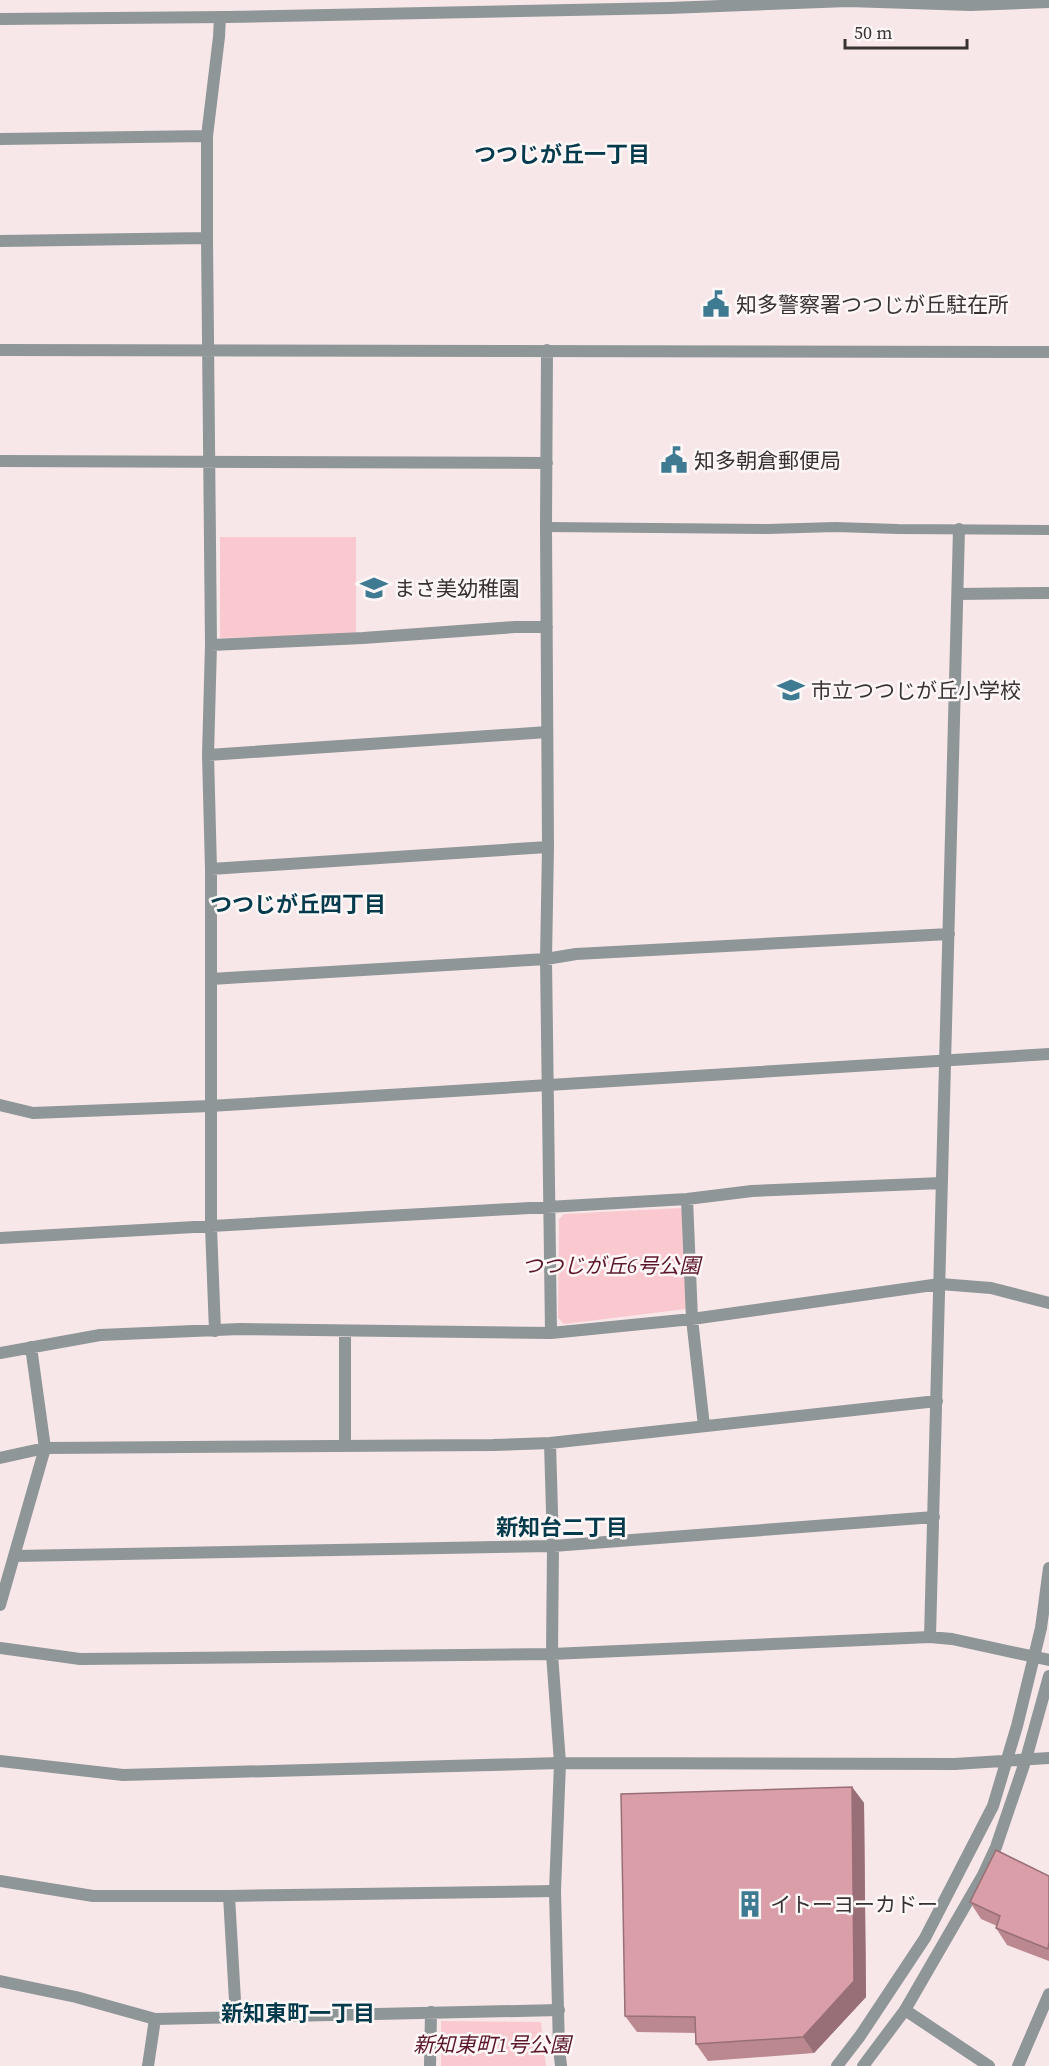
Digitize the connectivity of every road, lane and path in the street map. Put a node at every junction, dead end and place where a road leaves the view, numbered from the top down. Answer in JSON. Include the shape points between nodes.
{"nodes":[{"id":1,"x":1049,"y":2,"type":"edge"},
{"id":2,"x":971,"y":3,"type":"edge"},
{"id":3,"x":651,"y":4,"type":"edge"},
{"id":4,"x":220,"y":17,"type":"junction"},
{"id":5,"x":0,"y":19,"type":"edge"},
{"id":6,"x":207,"y":136,"type":"junction"},
{"id":7,"x":0,"y":139,"type":"edge"},
{"id":8,"x":207,"y":238,"type":"junction"},
{"id":9,"x":0,"y":241,"type":"edge"},
{"id":10,"x":0,"y":350,"type":"edge"},
{"id":11,"x":547,"y":350,"type":"junction"},
{"id":12,"x":208,"y":351,"type":"junction"},
{"id":13,"x":1049,"y":352,"type":"edge"},
{"id":14,"x":0,"y":461,"type":"edge"},
{"id":15,"x":208,"y":463,"type":"junction"},
{"id":16,"x":547,"y":463,"type":"junction"},
{"id":17,"x":546,"y":527,"type":"junction"},
{"id":18,"x":959,"y":529,"type":"junction"},
{"id":19,"x":1049,"y":530,"type":"edge"},
{"id":20,"x":1049,"y":593,"type":"edge"},
{"id":21,"x":958,"y":594,"type":"junction"},
{"id":22,"x":547,"y":627,"type":"junction"},
{"id":23,"x":211,"y":645,"type":"junction"},
{"id":24,"x":547,"y":732,"type":"junction"},
{"id":25,"x":208,"y":755,"type":"junction"},
{"id":26,"x":548,"y":847,"type":"junction"},
{"id":27,"x":211,"y":868,"type":"junction"},
{"id":28,"x":949,"y":934,"type":"junction"},
{"id":29,"x":546,"y":959,"type":"junction"},
{"id":30,"x":211,"y":979,"type":"junction"},
{"id":31,"x":1049,"y":1054,"type":"edge"},
{"id":32,"x":946,"y":1060,"type":"junction"},
{"id":33,"x":548,"y":1084,"type":"junction"},
{"id":34,"x":0,"y":1105,"type":"edge"},
{"id":35,"x":210,"y":1106,"type":"junction"},
{"id":36,"x":942,"y":1183,"type":"junction"},
{"id":37,"x":687,"y":1199,"type":"junction"},
{"id":38,"x":549,"y":1207,"type":"junction"},
{"id":39,"x":211,"y":1227,"type":"junction"},
{"id":40,"x":0,"y":1238,"type":"edge"},
{"id":41,"x":940,"y":1284,"type":"junction"},
{"id":42,"x":1049,"y":1303,"type":"edge"},
{"id":43,"x":692,"y":1319,"type":"junction"},
{"id":44,"x":215,"y":1331,"type":"junction"},
{"id":45,"x":345,"y":1331,"type":"junction"},
{"id":46,"x":551,"y":1333,"type":"junction"},
{"id":47,"x":31,"y":1347,"type":"junction"},
{"id":48,"x":0,"y":1353,"type":"edge"},
{"id":49,"x":937,"y":1401,"type":"junction"},
{"id":50,"x":704,"y":1426,"type":"junction"},
{"id":51,"x":550,"y":1443,"type":"junction"},
{"id":52,"x":345,"y":1446,"type":"junction"},
{"id":53,"x":45,"y":1448,"type":"junction"},
{"id":54,"x":0,"y":1458,"type":"edge"},
{"id":55,"x":934,"y":1517,"type":"junction"},
{"id":56,"x":553,"y":1546,"type":"junction"},
{"id":57,"x":15,"y":1556,"type":"junction"},
{"id":58,"x":1049,"y":1568,"type":"edge"},
{"id":59,"x":0,"y":1605,"type":"edge"},
{"id":60,"x":930,"y":1637,"type":"junction"},
{"id":61,"x":0,"y":1648,"type":"edge"},
{"id":62,"x":552,"y":1654,"type":"junction"},
{"id":63,"x":1034,"y":1657,"type":"junction"},
{"id":64,"x":1049,"y":1660,"type":"edge"},
{"id":65,"x":1049,"y":1676,"type":"edge"},
{"id":66,"x":1049,"y":1758,"type":"edge"},
{"id":67,"x":1026,"y":1759,"type":"junction"},
{"id":68,"x":1007,"y":1760,"type":"junction"},
{"id":69,"x":0,"y":1761,"type":"edge"},
{"id":70,"x":560,"y":1763,"type":"junction"},
{"id":71,"x":0,"y":1881,"type":"edge"},
{"id":72,"x":555,"y":1891,"type":"junction"},
{"id":73,"x":229,"y":1896,"type":"junction"},
{"id":74,"x":0,"y":1981,"type":"edge"},
{"id":75,"x":1049,"y":1994,"type":"edge"},
{"id":76,"x":559,"y":2010,"type":"junction"},
{"id":77,"x":905,"y":2010,"type":"junction"},
{"id":78,"x":431,"y":2012,"type":"junction"},
{"id":79,"x":236,"y":2018,"type":"junction"},
{"id":80,"x":155,"y":2019,"type":"junction"},
{"id":81,"x":148,"y":2066,"type":"edge"},
{"id":82,"x":430,"y":2066,"type":"edge"},
{"id":83,"x":561,"y":2066,"type":"edge"},
{"id":84,"x":837,"y":2066,"type":"edge"},
{"id":85,"x":863,"y":2066,"type":"edge"},
{"id":86,"x":989,"y":2066,"type":"edge"},
{"id":87,"x":1018,"y":2066,"type":"edge"}],
"edges":[{"from":1,"to":2,"type":"street"},
{"from":2,"to":3,"type":"street"},
{"from":3,"to":4,"type":"street"},
{"from":4,"to":5,"type":"street"},
{"from":4,"to":6,"type":"street"},
{"from":6,"to":7,"type":"street"},
{"from":6,"to":8,"type":"street"},
{"from":8,"to":9,"type":"street"},
{"from":8,"to":12,"type":"street"},
{"from":10,"to":12,"type":"street"},
{"from":11,"to":12,"type":"street"},
{"from":11,"to":13,"type":"street"},
{"from":11,"to":16,"type":"street"},
{"from":12,"to":15,"type":"street"},
{"from":14,"to":15,"type":"street"},
{"from":15,"to":16,"type":"street"},
{"from":15,"to":23,"type":"street"},
{"from":16,"to":17,"type":"street"},
{"from":17,"to":18,"type":"street"},
{"from":17,"to":22,"type":"street"},
{"from":18,"to":19,"type":"street"},
{"from":18,"to":21,"type":"street"},
{"from":20,"to":21,"type":"street"},
{"from":21,"to":28,"type":"street"},
{"from":22,"to":23,"type":"street"},
{"from":22,"to":24,"type":"street"},
{"from":23,"to":25,"type":"street"},
{"from":24,"to":25,"type":"street"},
{"from":24,"to":26,"type":"street"},
{"from":25,"to":27,"type":"street"},
{"from":26,"to":27,"type":"street"},
{"from":26,"to":29,"type":"street"},
{"from":27,"to":30,"type":"street"},
{"from":28,"to":29,"type":"street","via":[[576,954]]},
{"from":28,"to":32,"type":"street"},
{"from":29,"to":30,"type":"street"},
{"from":29,"to":33,"type":"street"},
{"from":30,"to":35,"type":"street"},
{"from":31,"to":32,"type":"street"},
{"from":32,"to":33,"type":"street"},
{"from":32,"to":36,"type":"street"},
{"from":33,"to":35,"type":"street"},
{"from":33,"to":38,"type":"street"},
{"from":34,"to":35,"type":"street","via":[[33,1113]]},
{"from":35,"to":39,"type":"street"},
{"from":36,"to":37,"type":"street","via":[[752,1191]]},
{"from":36,"to":41,"type":"street"},
{"from":37,"to":38,"type":"street"},
{"from":37,"to":43,"type":"street"},
{"from":38,"to":39,"type":"street"},
{"from":38,"to":46,"type":"street"},
{"from":39,"to":40,"type":"street"},
{"from":39,"to":44,"type":"street"},
{"from":41,"to":42,"type":"street","via":[[991,1288]]},
{"from":41,"to":43,"type":"street"},
{"from":41,"to":49,"type":"street"},
{"from":43,"to":46,"type":"street"},
{"from":43,"to":50,"type":"street"},
{"from":44,"to":45,"type":"street"},
{"from":44,"to":47,"type":"street","via":[[100,1335]]},
{"from":45,"to":46,"type":"street"},
{"from":45,"to":52,"type":"street"},
{"from":47,"to":48,"type":"street"},
{"from":47,"to":53,"type":"street"},
{"from":49,"to":50,"type":"street"},
{"from":49,"to":55,"type":"street"},
{"from":50,"to":51,"type":"street"},
{"from":51,"to":52,"type":"street"},
{"from":51,"to":56,"type":"street"},
{"from":52,"to":53,"type":"street"},
{"from":53,"to":54,"type":"street"},
{"from":53,"to":57,"type":"street"},
{"from":55,"to":56,"type":"street"},
{"from":55,"to":60,"type":"street"},
{"from":56,"to":57,"type":"street"},
{"from":56,"to":62,"type":"street"},
{"from":57,"to":59,"type":"street"},
{"from":58,"to":63,"type":"street"},
{"from":60,"to":62,"type":"street"},
{"from":60,"to":63,"type":"street"},
{"from":61,"to":62,"type":"street","via":[[80,1659]]},
{"from":62,"to":70,"type":"street"},
{"from":63,"to":64,"type":"street"},
{"from":63,"to":68,"type":"street"},
{"from":65,"to":67,"type":"street"},
{"from":66,"to":67,"type":"street"},
{"from":67,"to":68,"type":"street"},
{"from":67,"to":77,"type":"street","via":[[983,1875]]},
{"from":68,"to":70,"type":"street","via":[[955,1764]]},
{"from":68,"to":84,"type":"street","via":[[993,1806],[925,1938]]},
{"from":69,"to":70,"type":"street","via":[[123,1774]]},
{"from":70,"to":72,"type":"street"},
{"from":71,"to":73,"type":"street","via":[[93,1896]]},
{"from":72,"to":73,"type":"street"},
{"from":72,"to":76,"type":"street"},
{"from":73,"to":79,"type":"street"},
{"from":74,"to":80,"type":"street"},
{"from":75,"to":87,"type":"street"},
{"from":76,"to":78,"type":"street"},
{"from":76,"to":83,"type":"street"},
{"from":77,"to":85,"type":"street"},
{"from":77,"to":86,"type":"street"},
{"from":78,"to":79,"type":"street"},
{"from":78,"to":82,"type":"street"},
{"from":79,"to":80,"type":"street"},
{"from":80,"to":81,"type":"street"}]}
